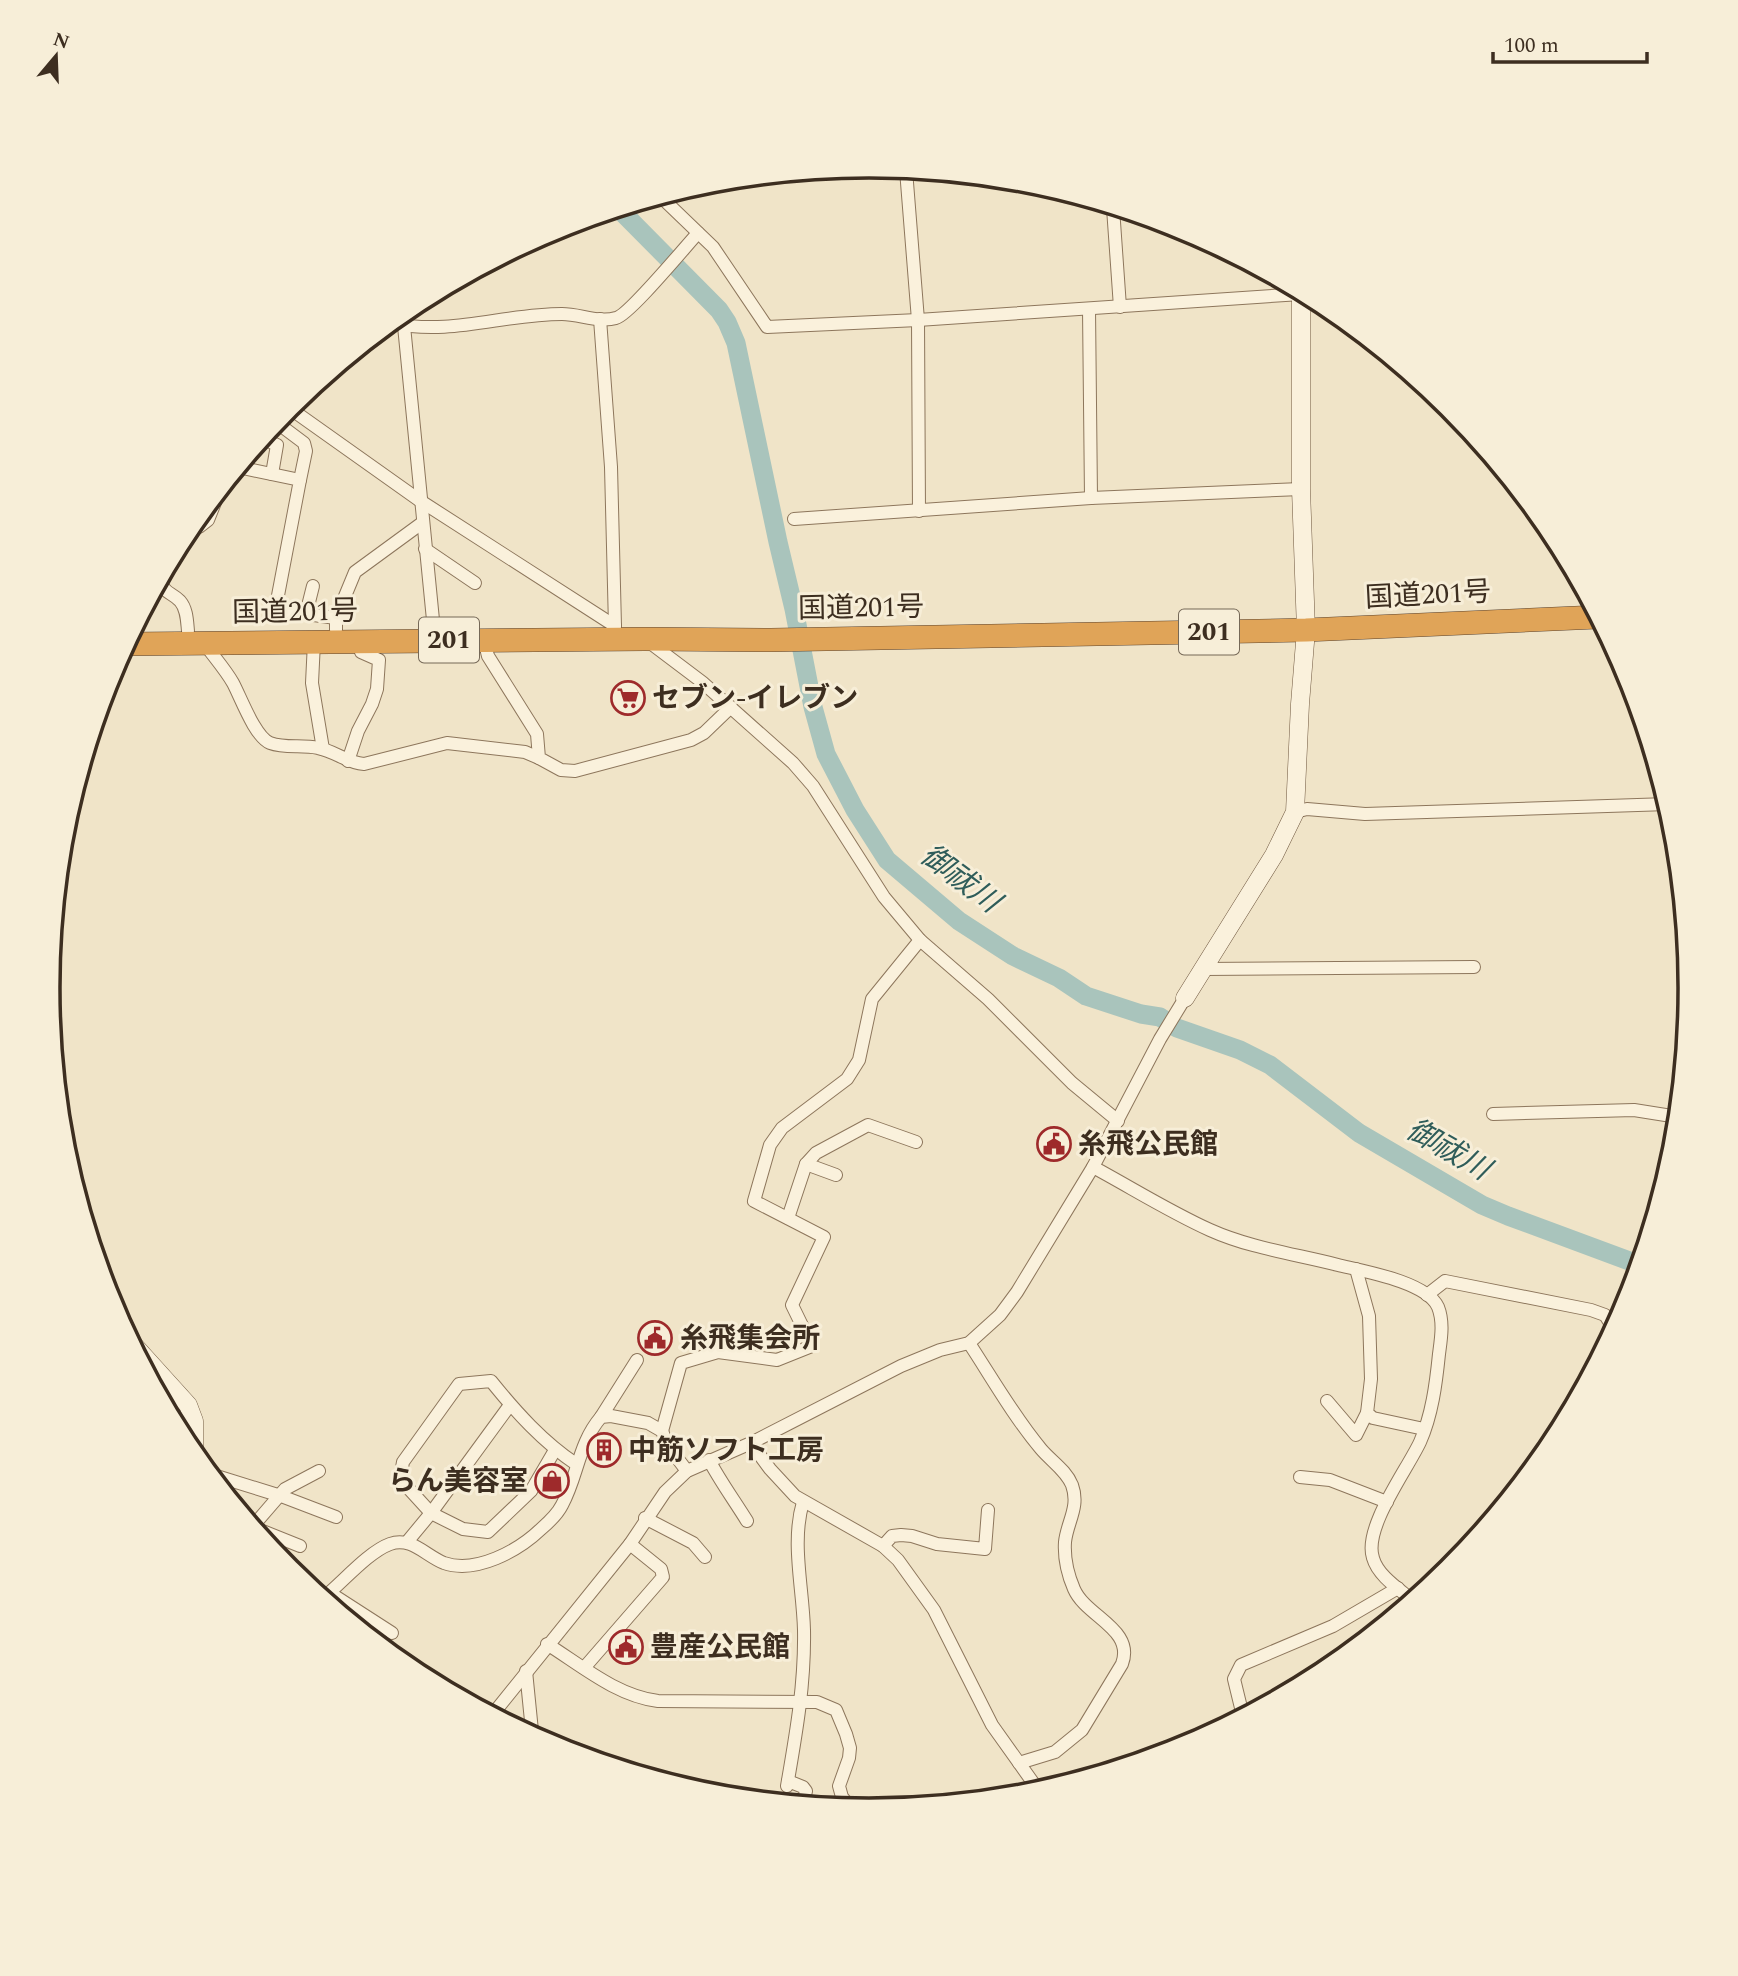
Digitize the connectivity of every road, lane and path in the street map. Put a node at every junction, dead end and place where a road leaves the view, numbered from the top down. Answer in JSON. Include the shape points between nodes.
{"nodes":[{"id":1,"x":907,"y":179,"type":"edge"},
{"id":2,"x":668,"y":204,"type":"edge"},
{"id":3,"x":1114,"y":216,"type":"edge"},
{"id":4,"x":698,"y":233,"type":"junction"},
{"id":5,"x":1286,"y":294,"type":"edge"},
{"id":6,"x":1301,"y":304,"type":"edge"},
{"id":7,"x":1120,"y":307,"type":"junction"},
{"id":8,"x":1089,"y":309,"type":"junction"},
{"id":9,"x":600,"y":319,"type":"junction"},
{"id":10,"x":918,"y":320,"type":"junction"},
{"id":11,"x":406,"y":324,"type":"edge"},
{"id":12,"x":398,"y":330,"type":"edge"},
{"id":13,"x":299,"y":414,"type":"edge"},
{"id":14,"x":285,"y":429,"type":"edge"},
{"id":15,"x":271,"y":442,"type":"edge"},
{"id":16,"x":248,"y":469,"type":"edge"},
{"id":17,"x":272,"y":474,"type":"junction"},
{"id":18,"x":300,"y":480,"type":"junction"},
{"id":19,"x":1301,"y":489,"type":"junction"},
{"id":20,"x":1091,"y":498,"type":"junction"},
{"id":21,"x":419,"y":500,"type":"junction"},
{"id":22,"x":919,"y":511,"type":"junction"},
{"id":23,"x":794,"y":519,"type":"dead end"},
{"id":24,"x":422,"y":523,"type":"junction"},
{"id":25,"x":425,"y":549,"type":"junction"},
{"id":26,"x":475,"y":583,"type":"dead end"},
{"id":27,"x":313,"y":586,"type":"dead end"},
{"id":28,"x":164,"y":590,"type":"edge"},
{"id":29,"x":1582,"y":606,"type":"edge"},
{"id":30,"x":306,"y":614,"type":"junction"},
{"id":31,"x":1588,"y":617,"type":"edge"},
{"id":32,"x":336,"y":624,"type":"junction"},
{"id":33,"x":1306,"y":625,"type":"junction"},
{"id":34,"x":615,"y":626,"type":"junction"},
{"id":35,"x":434,"y":630,"type":"junction"},
{"id":36,"x":142,"y":633,"type":"edge"},
{"id":37,"x":771,"y":634,"type":"junction"},
{"id":38,"x":196,"y":637,"type":"junction"},
{"id":39,"x":645,"y":639,"type":"junction"},
{"id":40,"x":484,"y":640,"type":"junction"},
{"id":41,"x":358,"y":641,"type":"junction"},
{"id":42,"x":314,"y":642,"type":"junction"},
{"id":43,"x":137,"y":643,"type":"edge"},
{"id":44,"x":731,"y":707,"type":"junction"},
{"id":45,"x":323,"y":749,"type":"junction"},
{"id":46,"x":539,"y":758,"type":"junction"},
{"id":47,"x":348,"y":761,"type":"junction"},
{"id":48,"x":1657,"y":804,"type":"edge"},
{"id":49,"x":1295,"y":812,"type":"junction"},
{"id":50,"x":920,"y":940,"type":"junction"},
{"id":51,"x":1474,"y":967,"type":"dead end"},
{"id":52,"x":1203,"y":969,"type":"junction"},
{"id":53,"x":1185,"y":998,"type":"joint"},
{"id":54,"x":1493,"y":1114,"type":"dead end"},
{"id":55,"x":1668,"y":1115,"type":"edge"},
{"id":56,"x":1118,"y":1121,"type":"junction"},
{"id":57,"x":916,"y":1142,"type":"dead end"},
{"id":58,"x":806,"y":1164,"type":"junction"},
{"id":59,"x":1093,"y":1167,"type":"junction"},
{"id":60,"x":836,"y":1175,"type":"dead end"},
{"id":61,"x":788,"y":1218,"type":"junction"},
{"id":62,"x":1356,"y":1269,"type":"junction"},
{"id":63,"x":1427,"y":1295,"type":"junction"},
{"id":64,"x":1607,"y":1319,"type":"edge"},
{"id":65,"x":969,"y":1343,"type":"junction"},
{"id":66,"x":637,"y":1360,"type":"dead end"},
{"id":67,"x":155,"y":1368,"type":"edge"},
{"id":68,"x":1327,"y":1401,"type":"dead end"},
{"id":69,"x":510,"y":1405,"type":"junction"},
{"id":70,"x":1367,"y":1413,"type":"junction"},
{"id":71,"x":601,"y":1417,"type":"junction"},
{"id":72,"x":1424,"y":1429,"type":"junction"},
{"id":73,"x":662,"y":1431,"type":"junction"},
{"id":74,"x":194,"y":1435,"type":"edge"},
{"id":75,"x":751,"y":1443,"type":"junction"},
{"id":76,"x":555,"y":1450,"type":"junction"},
{"id":77,"x":709,"y":1460,"type":"junction"},
{"id":78,"x":576,"y":1464,"type":"junction"},
{"id":79,"x":319,"y":1471,"type":"dead end"},
{"id":80,"x":687,"y":1471,"type":"junction"},
{"id":81,"x":1300,"y":1477,"type":"dead end"},
{"id":82,"x":225,"y":1479,"type":"edge"},
{"id":83,"x":281,"y":1496,"type":"junction"},
{"id":84,"x":803,"y":1502,"type":"junction"},
{"id":85,"x":1387,"y":1502,"type":"junction"},
{"id":86,"x":988,"y":1510,"type":"dead end"},
{"id":87,"x":431,"y":1513,"type":"junction"},
{"id":88,"x":336,"y":1517,"type":"dead end"},
{"id":89,"x":646,"y":1518,"type":"junction"},
{"id":90,"x":259,"y":1521,"type":"edge"},
{"id":91,"x":747,"y":1521,"type":"dead end"},
{"id":92,"x":272,"y":1535,"type":"edge"},
{"id":93,"x":407,"y":1542,"type":"junction"},
{"id":94,"x":630,"y":1544,"type":"junction"},
{"id":95,"x":300,"y":1546,"type":"dead end"},
{"id":96,"x":883,"y":1546,"type":"junction"},
{"id":97,"x":705,"y":1557,"type":"dead end"},
{"id":98,"x":1398,"y":1588,"type":"junction"},
{"id":99,"x":330,"y":1592,"type":"edge"},
{"id":100,"x":1406,"y":1594,"type":"edge"},
{"id":101,"x":347,"y":1607,"type":"edge"},
{"id":102,"x":392,"y":1633,"type":"dead end"},
{"id":103,"x":547,"y":1644,"type":"junction"},
{"id":104,"x":584,"y":1668,"type":"junction"},
{"id":105,"x":526,"y":1671,"type":"junction"},
{"id":106,"x":802,"y":1702,"type":"junction"},
{"id":107,"x":498,"y":1707,"type":"edge"},
{"id":108,"x":1241,"y":1707,"type":"edge"},
{"id":109,"x":531,"y":1723,"type":"edge"},
{"id":110,"x":1018,"y":1763,"type":"junction"},
{"id":111,"x":1030,"y":1781,"type":"edge"},
{"id":112,"x":805,"y":1795,"type":"edge"},
{"id":113,"x":842,"y":1797,"type":"edge"}],
"edges":[{"from":1,"to":10,"type":"street"},
{"from":2,"to":4,"type":"street"},
{"from":3,"to":7,"type":"street"},
{"from":4,"to":9,"type":"street","via":[[631,308],[617,318]]},
{"from":4,"to":10,"type":"street","via":[[713,247],[767,327]]},
{"from":5,"to":7,"type":"street"},
{"from":6,"to":19,"type":"street"},
{"from":7,"to":8,"type":"street"},
{"from":8,"to":10,"type":"street"},
{"from":8,"to":20,"type":"street"},
{"from":9,"to":11,"type":"street","via":[[564,314],[460,327]]},
{"from":9,"to":34,"type":"street","via":[[611,467]]},
{"from":10,"to":22,"type":"street"},
{"from":12,"to":21,"type":"street"},
{"from":13,"to":21,"type":"street"},
{"from":14,"to":18,"type":"street","via":[[304,443]]},
{"from":15,"to":17,"type":"street","via":[[277,445]]},
{"from":16,"to":17,"type":"street"},
{"from":17,"to":18,"type":"street"},
{"from":18,"to":30,"type":"street","via":[[276,606],[280,611]]},
{"from":19,"to":20,"type":"street"},
{"from":19,"to":33,"type":"street"},
{"from":20,"to":22,"type":"street"},
{"from":21,"to":24,"type":"street"},
{"from":21,"to":34,"type":"street"},
{"from":22,"to":23,"type":"street"},
{"from":24,"to":25,"type":"street"},
{"from":24,"to":32,"type":"street","via":[[355,572]]},
{"from":25,"to":26,"type":"street"},
{"from":25,"to":35,"type":"street"},
{"from":27,"to":30,"type":"street"},
{"from":28,"to":38,"type":"street","via":[[180,600]]},
{"from":29,"to":33,"type":"highway","name":"国道201号","number":"201"},
{"from":30,"to":32,"type":"street"},
{"from":31,"to":33,"type":"highway","name":"国道201号","number":"201"},
{"from":32,"to":35,"type":"highway","name":"国道201号","number":"201"},
{"from":32,"to":38,"type":"highway","name":"国道201号","number":"201"},
{"from":33,"to":37,"type":"highway","name":"国道201号","number":"201"},
{"from":33,"to":49,"type":"street"},
{"from":34,"to":35,"type":"highway","name":"国道201号","number":"201"},
{"from":34,"to":37,"type":"highway","name":"国道201号","number":"201"},
{"from":36,"to":38,"type":"highway","name":"国道201号","number":"201"},
{"from":37,"to":39,"type":"highway","name":"国道201号","number":"201"},
{"from":38,"to":42,"type":"highway","name":"国道201号","number":"201"},
{"from":38,"to":43,"type":"highway","name":"国道201号","number":"201"},
{"from":38,"to":45,"type":"street","via":[[232,681],[266,742]]},
{"from":39,"to":40,"type":"highway","name":"国道201号","number":"201"},
{"from":39,"to":44,"type":"street"},
{"from":40,"to":41,"type":"highway","name":"国道201号","number":"201"},
{"from":40,"to":46,"type":"street","via":[[488,656],[537,734]]},
{"from":41,"to":42,"type":"highway","name":"国道201号","number":"201"},
{"from":41,"to":47,"type":"street","via":[[361,652],[379,660],[377,689]]},
{"from":42,"to":45,"type":"street","via":[[312,683]]},
{"from":44,"to":46,"type":"street","via":[[704,733],[678,744],[576,771],[561,770]]},
{"from":44,"to":50,"type":"street","via":[[813,786],[884,897]]},
{"from":45,"to":47,"type":"street"},
{"from":46,"to":47,"type":"street","via":[[525,752],[447,743],[364,764]]},
{"from":48,"to":49,"type":"street"},
{"from":49,"to":52,"type":"street","via":[[1274,855]]},
{"from":50,"to":56,"type":"street"},
{"from":50,"to":61,"type":"street","via":[[872,999],[859,1060],[846,1079],[782,1128],[770,1145],[754,1200]]},
{"from":51,"to":52,"type":"street"},
{"from":52,"to":53,"type":"street"},
{"from":53,"to":56,"type":"street"},
{"from":54,"to":55,"type":"street","via":[[1634,1110]]},
{"from":56,"to":59,"type":"street"},
{"from":57,"to":58,"type":"street","via":[[868,1125],[816,1153]]},
{"from":58,"to":60,"type":"street"},
{"from":58,"to":61,"type":"street"},
{"from":59,"to":62,"type":"street","via":[[1210,1230],[1256,1246]]},
{"from":59,"to":65,"type":"street","via":[[1017,1292]]},
{"from":61,"to":73,"type":"street","via":[[824,1237],[792,1304],[811,1346],[776,1360],[718,1352],[681,1363]]},
{"from":62,"to":63,"type":"street","via":[[1408,1284]]},
{"from":62,"to":70,"type":"street","via":[[1369,1316]]},
{"from":63,"to":64,"type":"street","via":[[1445,1281],[1591,1310]]},
{"from":63,"to":72,"type":"street","via":[[1438,1307],[1442,1330],[1432,1405]]},
{"from":65,"to":75,"type":"street","via":[[901,1366]]},
{"from":65,"to":110,"type":"street","via":[[1041,1450],[1072,1484],[1075,1510],[1065,1543],[1070,1579],[1085,1606],[1123,1640],[1126,1654],[1082,1730],[1055,1752]]},
{"from":66,"to":71,"type":"street"},
{"from":67,"to":74,"type":"street","via":[[188,1405]]},
{"from":68,"to":70,"type":"street","via":[[1356,1435]]},
{"from":69,"to":76,"type":"street"},
{"from":69,"to":87,"type":"street"},
{"from":69,"to":87,"type":"street","via":[[491,1381],[459,1384],[403,1462],[400,1479]]},
{"from":70,"to":72,"type":"street"},
{"from":71,"to":73,"type":"street","via":[[648,1423]]},
{"from":71,"to":78,"type":"street"},
{"from":72,"to":85,"type":"street"},
{"from":73,"to":80,"type":"street"},
{"from":75,"to":77,"type":"street"},
{"from":75,"to":84,"type":"street"},
{"from":76,"to":78,"type":"street"},
{"from":76,"to":87,"type":"street","via":[[531,1491],[488,1532],[463,1530]]},
{"from":77,"to":80,"type":"street"},
{"from":77,"to":91,"type":"street"},
{"from":78,"to":93,"type":"street","via":[[562,1506],[541,1530],[495,1560],[451,1564]]},
{"from":79,"to":83,"type":"street","via":[[285,1489]]},
{"from":80,"to":89,"type":"street"},
{"from":81,"to":85,"type":"street","via":[[1330,1480]]},
{"from":82,"to":83,"type":"street"},
{"from":83,"to":88,"type":"street"},
{"from":83,"to":90,"type":"street"},
{"from":84,"to":96,"type":"street"},
{"from":84,"to":106,"type":"street","via":[[797,1522],[804,1632]]},
{"from":85,"to":98,"type":"street","via":[[1371,1550],[1376,1566]]},
{"from":86,"to":96,"type":"street","via":[[985,1549],[937,1545],[901,1535],[892,1536]]},
{"from":87,"to":93,"type":"street"},
{"from":89,"to":94,"type":"street"},
{"from":89,"to":97,"type":"street","via":[[693,1542]]},
{"from":92,"to":95,"type":"street"},
{"from":93,"to":99,"type":"street","via":[[380,1550]]},
{"from":94,"to":103,"type":"street"},
{"from":94,"to":104,"type":"street","via":[[662,1569],[663,1577]]},
{"from":96,"to":110,"type":"street","via":[[934,1610],[992,1725]]},
{"from":98,"to":100,"type":"street"},
{"from":98,"to":108,"type":"street","via":[[1333,1626],[1241,1665],[1234,1679]]},
{"from":101,"to":102,"type":"street"},
{"from":103,"to":104,"type":"street"},
{"from":103,"to":105,"type":"street"},
{"from":104,"to":106,"type":"street","via":[[640,1699]]},
{"from":105,"to":107,"type":"street"},
{"from":105,"to":109,"type":"street"},
{"from":106,"to":112,"type":"street","via":[[787,1783],[803,1787]]},
{"from":106,"to":113,"type":"street","via":[[828,1706],[840,1717],[850,1748],[839,1786]]},
{"from":110,"to":111,"type":"street"}]}
